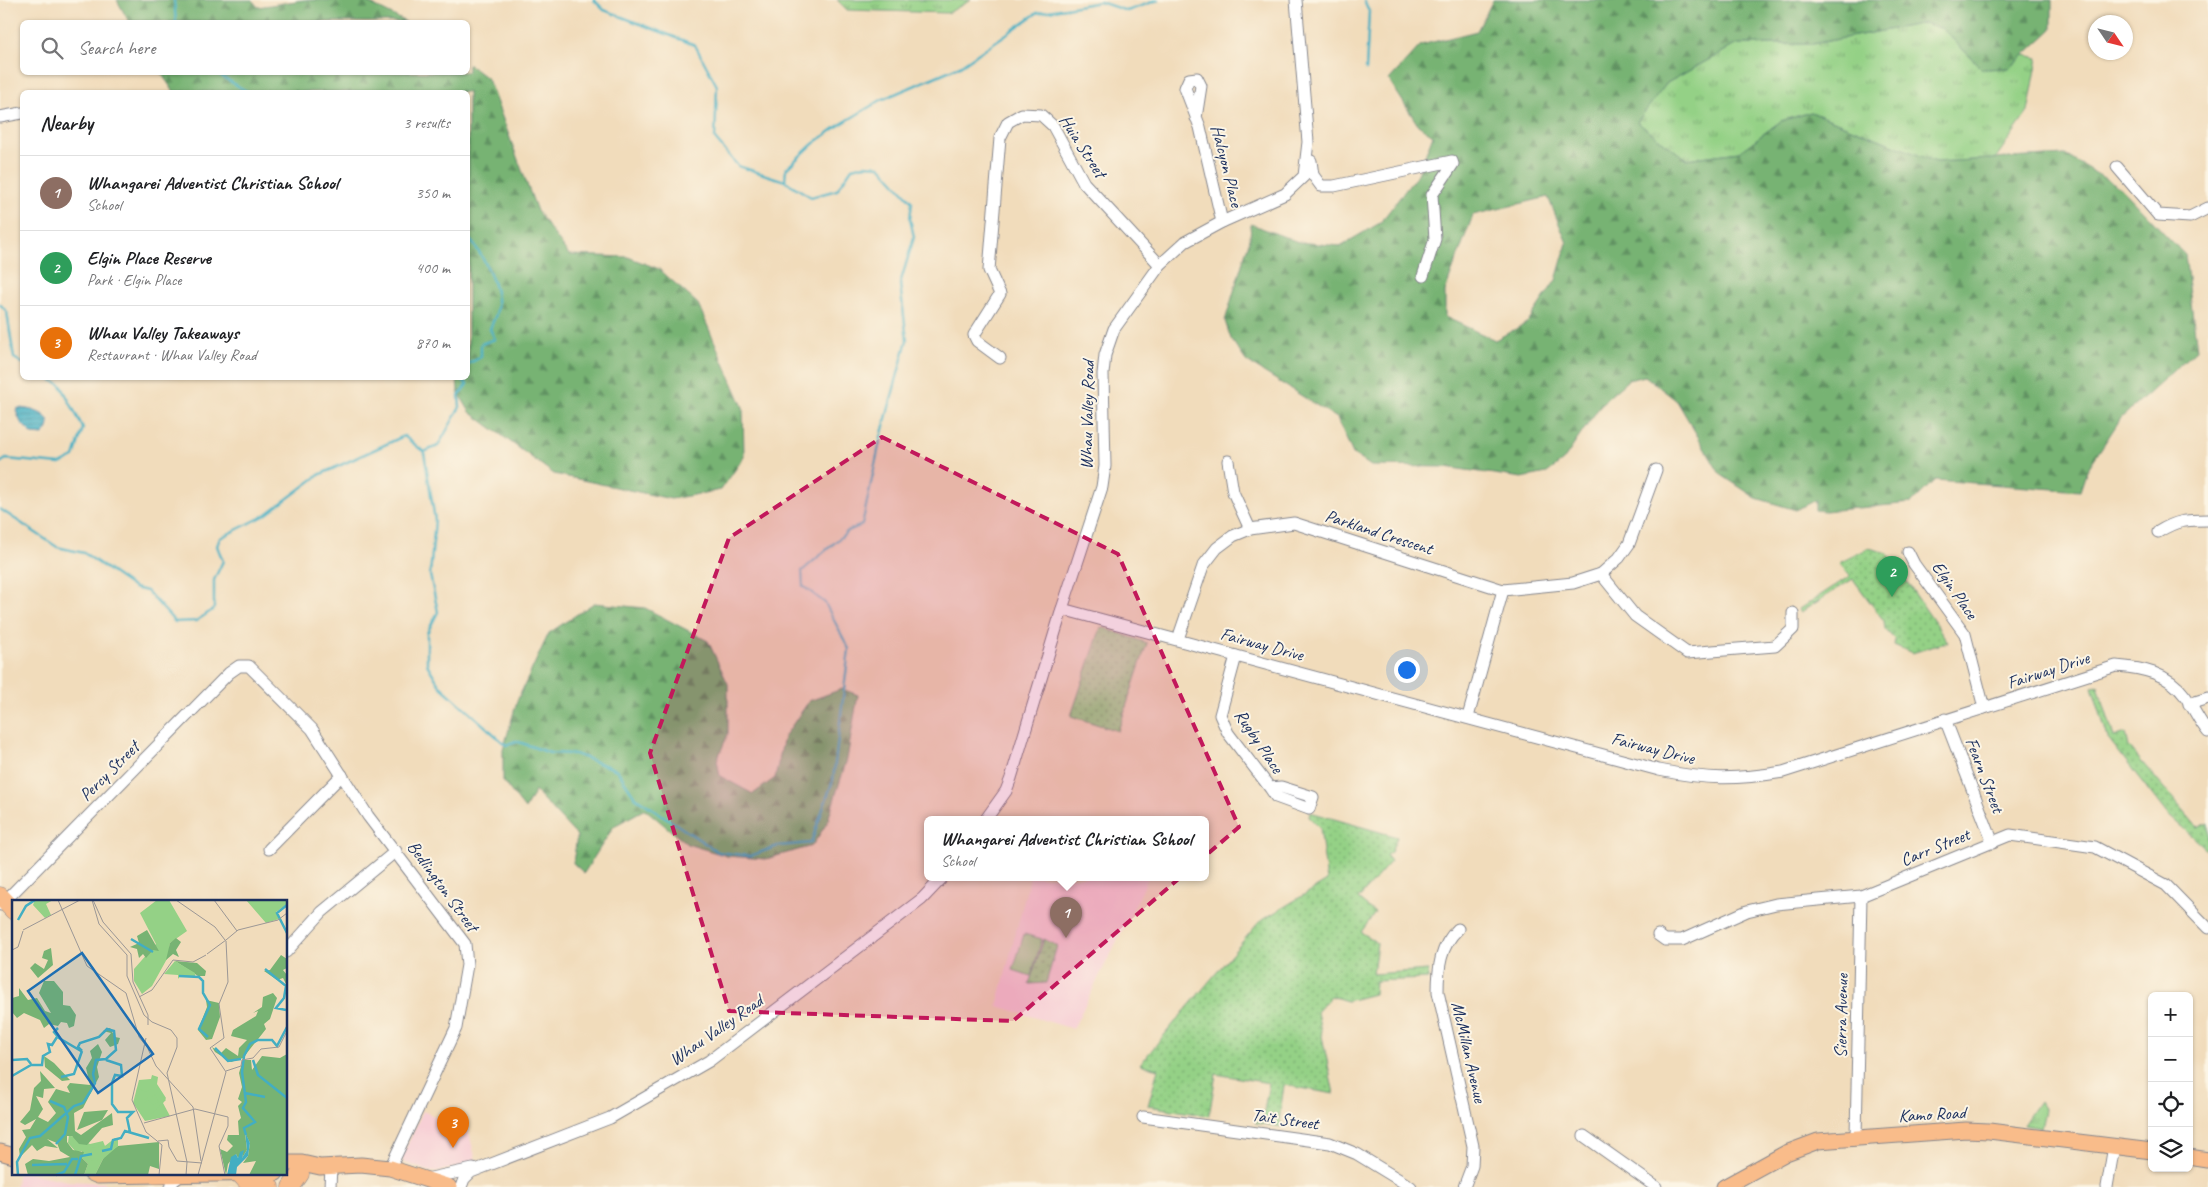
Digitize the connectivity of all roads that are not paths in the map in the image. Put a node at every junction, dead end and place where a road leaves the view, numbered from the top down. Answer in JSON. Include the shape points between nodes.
{"nodes":[{"id":1,"x":1296,"y":0,"type":"edge"},
{"id":2,"x":20,"y":113,"type":"edge"},
{"id":3,"x":0,"y":117,"type":"edge"},
{"id":4,"x":1196,"y":118,"type":"dead end"},
{"id":5,"x":1308,"y":142,"type":"junction"},
{"id":6,"x":2117,"y":167,"type":"dead end"},
{"id":7,"x":2208,"y":208,"type":"edge"},
{"id":8,"x":1222,"y":222,"type":"junction"},
{"id":9,"x":1160,"y":265,"type":"junction"},
{"id":10,"x":1423,"y":276,"type":"dead end"},
{"id":11,"x":1000,"y":358,"type":"dead end"},
{"id":12,"x":1228,"y":461,"type":"dead end"},
{"id":13,"x":1656,"y":470,"type":"dead end"},
{"id":14,"x":2208,"y":520,"type":"edge"},
{"id":15,"x":1250,"y":529,"type":"junction"},
{"id":16,"x":2158,"y":532,"type":"dead end"},
{"id":17,"x":1908,"y":552,"type":"dead end"},
{"id":18,"x":1601,"y":574,"type":"junction"},
{"id":19,"x":1503,"y":590,"type":"junction"},
{"id":20,"x":1062,"y":608,"type":"junction"},
{"id":21,"x":1793,"y":613,"type":"dead end"},
{"id":22,"x":1178,"y":639,"type":"junction"},
{"id":23,"x":1236,"y":656,"type":"junction"},
{"id":24,"x":244,"y":664,"type":"joint"},
{"id":25,"x":2208,"y":698,"type":"edge"},
{"id":26,"x":2189,"y":704,"type":"junction"},
{"id":27,"x":1984,"y":708,"type":"junction"},
{"id":28,"x":1468,"y":717,"type":"junction"},
{"id":29,"x":1945,"y":719,"type":"junction"},
{"id":30,"x":2208,"y":732,"type":"edge"},
{"id":31,"x":342,"y":775,"type":"junction"},
{"id":32,"x":1270,"y":788,"type":"dead end"},
{"id":33,"x":988,"y":816,"type":"edge"},
{"id":34,"x":1993,"y":843,"type":"junction"},
{"id":35,"x":269,"y":849,"type":"dead end"},
{"id":36,"x":396,"y":851,"type":"junction"},
{"id":37,"x":939,"y":881,"type":"edge"},
{"id":38,"x":1861,"y":896,"type":"junction"},
{"id":39,"x":5,"y":904,"type":"edge"},
{"id":40,"x":2208,"y":928,"type":"edge"},
{"id":41,"x":1458,"y":929,"type":"dead end"},
{"id":42,"x":1658,"y":935,"type":"dead end"},
{"id":43,"x":288,"y":950,"type":"edge"},
{"id":44,"x":1143,"y":1118,"type":"dead end"},
{"id":45,"x":1584,"y":1136,"type":"dead end"},
{"id":46,"x":1856,"y":1137,"type":"junction"},
{"id":47,"x":2114,"y":1146,"type":"junction"},
{"id":48,"x":2148,"y":1150,"type":"edge"},
{"id":49,"x":2193,"y":1158,"type":"edge"},
{"id":50,"x":2208,"y":1160,"type":"edge"},
{"id":51,"x":288,"y":1163,"type":"edge"},
{"id":52,"x":325,"y":1167,"type":"junction"},
{"id":53,"x":482,"y":1167,"type":"junction"},
{"id":54,"x":390,"y":1168,"type":"junction"},
{"id":55,"x":93,"y":1174,"type":"edge"},
{"id":56,"x":240,"y":1174,"type":"edge"},
{"id":57,"x":259,"y":1174,"type":"edge"},
{"id":58,"x":280,"y":1174,"type":"edge"},
{"id":59,"x":154,"y":1175,"type":"junction"},
{"id":60,"x":182,"y":1175,"type":"junction"},
{"id":61,"x":426,"y":1179,"type":"junction"},
{"id":62,"x":295,"y":1180,"type":"edge"},
{"id":63,"x":166,"y":1187,"type":"edge"},
{"id":64,"x":171,"y":1187,"type":"edge"},
{"id":65,"x":252,"y":1187,"type":"edge"},
{"id":66,"x":270,"y":1187,"type":"edge"},
{"id":67,"x":330,"y":1187,"type":"edge"},
{"id":68,"x":449,"y":1187,"type":"edge"},
{"id":69,"x":461,"y":1187,"type":"edge"},
{"id":70,"x":1411,"y":1187,"type":"edge"},
{"id":71,"x":1464,"y":1187,"type":"edge"},
{"id":72,"x":1656,"y":1187,"type":"edge"},
{"id":73,"x":1724,"y":1187,"type":"edge"},
{"id":74,"x":2107,"y":1187,"type":"edge"}],
"edges":[{"from":1,"to":5,"type":"street","name":"Whau Valley Road"},
{"from":2,"to":3,"type":"street"},
{"from":4,"to":8,"type":"street","name":"Halcyon Place"},
{"from":5,"to":8,"type":"street","name":"Whau Valley Road","via":[[1304,176],[1285,194]]},
{"from":5,"to":10,"type":"street","via":[[1313,176],[1321,186],[1452,161],[1432,195],[1435,239]]},
{"from":6,"to":7,"type":"street","via":[[2158,214],[2190,217]]},
{"from":8,"to":9,"type":"street","name":"Whau Valley Road","via":[[1185,242]]},
{"from":9,"to":11,"type":"street","name":"Huia Street","via":[[1084,183],[1053,126],[1040,115],[1022,114],[1008,122],[1000,138],[989,270],[999,297],[974,337]]},
{"from":9,"to":20,"type":"street","name":"Whau Valley Road","via":[[1114,329],[1105,355],[1102,374],[1103,481]]},
{"from":12,"to":15,"type":"street","via":[[1233,492]]},
{"from":13,"to":18,"type":"street","via":[[1628,544],[1619,558]]},
{"from":14,"to":16,"type":"street","via":[[2184,520]]},
{"from":15,"to":19,"type":"street","name":"Parkland Crescent","via":[[1294,523]]},
{"from":15,"to":22,"type":"street","name":"Parkland Crescent","via":[[1217,548],[1202,566]]},
{"from":17,"to":27,"type":"street","name":"Elgin Place","via":[[1964,634]]},
{"from":18,"to":19,"type":"street","via":[[1573,584]]},
{"from":18,"to":21,"type":"street","via":[[1635,616],[1687,653],[1775,646],[1793,629]]},
{"from":19,"to":28,"type":"street"},
{"from":20,"to":22,"type":"street","name":"Fairway Drive"},
{"from":20,"to":33,"type":"street","name":"Whau Valley Road","via":[[1011,778]]},
{"from":22,"to":23,"type":"street","name":"Fairway Drive"},
{"from":23,"to":28,"type":"street","name":"Fairway Drive"},
{"from":23,"to":32,"type":"street","name":"Rugby Place","via":[[1220,715],[1228,733]]},
{"from":24,"to":31,"type":"street","name":"Bedlington Street","via":[[259,674],[299,714]]},
{"from":24,"to":39,"type":"street","name":"Percy Street","via":[[229,673]]},
{"from":25,"to":26,"type":"street"},
{"from":26,"to":27,"type":"street","name":"Fairway Drive","via":[[2171,682],[2150,670],[2116,666]]},
{"from":26,"to":30,"type":"street","name":"Fairway Drive"},
{"from":27,"to":29,"type":"street","name":"Fairway Drive"},
{"from":28,"to":29,"type":"street","name":"Fairway Drive","via":[[1659,770],[1732,779],[1783,772]]},
{"from":29,"to":34,"type":"street","name":"Fearn Street"},
{"from":31,"to":35,"type":"street"},
{"from":31,"to":36,"type":"street","name":"Bedlington Street","via":[[368,816]]},
{"from":34,"to":38,"type":"street","name":"Carr Street"},
{"from":34,"to":40,"type":"street","name":"Carr Street","via":[[2010,835],[2095,847],[2166,885]]},
{"from":36,"to":43,"type":"street","via":[[322,912]]},
{"from":36,"to":54,"type":"street","name":"Bedlington Street","via":[[458,932],[467,955],[456,1028]]},
{"from":37,"to":53,"type":"street","name":"Whau Valley Road","via":[[922,899],[709,1061],[610,1118]]},
{"from":38,"to":42,"type":"street","name":"Carr Street","via":[[1776,904],[1747,911],[1682,940],[1665,940]]},
{"from":38,"to":46,"type":"street","name":"Sierra Avenue"},
{"from":41,"to":71,"type":"street","name":"McMillan Avenue","via":[[1444,949],[1438,992],[1474,1146],[1472,1166]]},
{"from":44,"to":70,"type":"street","name":"Tait Street","via":[[1330,1144],[1357,1154]]},
{"from":45,"to":72,"type":"street"},
{"from":46,"to":47,"type":"main road","name":"Kamo Road","via":[[1990,1131]]},
{"from":46,"to":73,"type":"main road","name":"Kamo Road","via":[[1801,1146]]},
{"from":47,"to":48,"type":"main road","name":"Kamo Road"},
{"from":47,"to":74,"type":"street"},
{"from":49,"to":50,"type":"main road"},
{"from":51,"to":52,"type":"main road"},
{"from":52,"to":54,"type":"main road","via":[[361,1165]]},
{"from":52,"to":62,"type":"main road"},
{"from":52,"to":67,"type":"street"},
{"from":53,"to":61,"type":"street","name":"Whau Valley Road"},
{"from":53,"to":69,"type":"street","name":"Whau Valley Road","via":[[466,1177]]},
{"from":54,"to":61,"type":"main road"},
{"from":55,"to":59,"type":"main road"},
{"from":56,"to":60,"type":"main road"},
{"from":56,"to":65,"type":"highway"},
{"from":57,"to":66,"type":"highway"},
{"from":58,"to":62,"type":"main road"},
{"from":59,"to":60,"type":"main road"},
{"from":59,"to":63,"type":"street"},
{"from":60,"to":64,"type":"street"},
{"from":61,"to":68,"type":"main road"}]}
